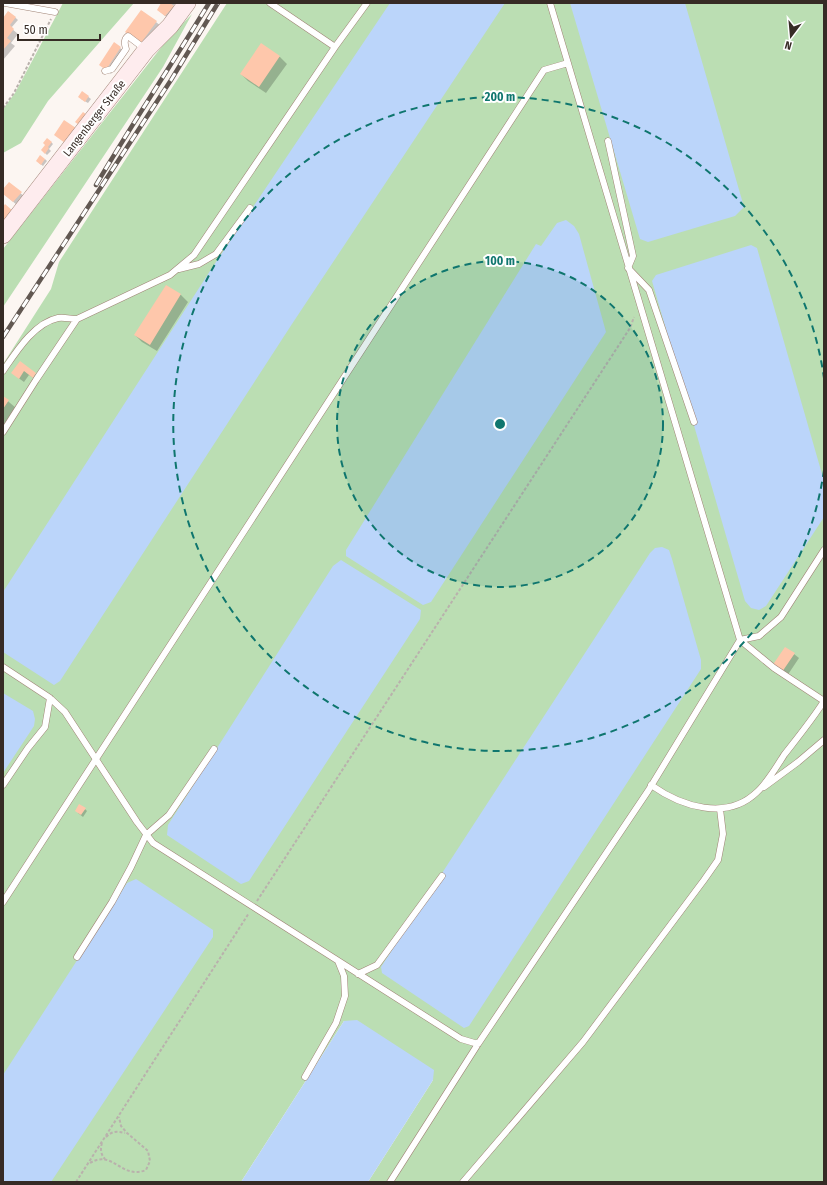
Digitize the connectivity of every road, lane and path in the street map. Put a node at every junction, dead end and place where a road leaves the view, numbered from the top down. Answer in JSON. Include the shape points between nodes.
{"nodes":[{"id":1,"x":5,"y":3,"type":"edge"},
{"id":2,"x":187,"y":3,"type":"edge"},
{"id":3,"x":270,"y":3,"type":"edge"},
{"id":4,"x":367,"y":3,"type":"edge"},
{"id":5,"x":550,"y":3,"type":"edge"},
{"id":6,"x":55,"y":12,"type":"joint"},
{"id":7,"x":335,"y":47,"type":"junction"},
{"id":8,"x":146,"y":50,"type":"junction"},
{"id":9,"x":568,"y":63,"type":"junction"},
{"id":10,"x":106,"y":71,"type":"dead end"},
{"id":11,"x":3,"y":108,"type":"edge"},
{"id":12,"x":608,"y":141,"type":"dead end"},
{"id":13,"x":250,"y":208,"type":"dead end"},
{"id":14,"x":3,"y":236,"type":"edge"},
{"id":15,"x":628,"y":268,"type":"junction"},
{"id":16,"x":178,"y":269,"type":"junction"},
{"id":17,"x":639,"y":305,"type":"junction"},
{"id":18,"x":77,"y":319,"type":"junction"},
{"id":19,"x":3,"y":371,"type":"edge"},
{"id":20,"x":694,"y":422,"type":"dead end"},
{"id":21,"x":3,"y":432,"type":"edge"},
{"id":22,"x":824,"y":550,"type":"edge"},
{"id":23,"x":740,"y":640,"type":"junction"},
{"id":24,"x":3,"y":667,"type":"edge"},
{"id":25,"x":50,"y":698,"type":"junction"},
{"id":26,"x":824,"y":701,"type":"edge"},
{"id":27,"x":824,"y":740,"type":"edge"},
{"id":28,"x":214,"y":748,"type":"dead end"},
{"id":29,"x":96,"y":758,"type":"junction"},
{"id":30,"x":3,"y":785,"type":"edge"},
{"id":31,"x":651,"y":785,"type":"junction"},
{"id":32,"x":758,"y":792,"type":"junction"},
{"id":33,"x":720,"y":809,"type":"junction"},
{"id":34,"x":146,"y":835,"type":"junction"},
{"id":35,"x":442,"y":876,"type":"dead end"},
{"id":36,"x":3,"y":902,"type":"edge"},
{"id":37,"x":254,"y":907,"type":"junction"},
{"id":38,"x":77,"y":957,"type":"dead end"},
{"id":39,"x":338,"y":961,"type":"junction"},
{"id":40,"x":358,"y":974,"type":"junction"},
{"id":41,"x":478,"y":1044,"type":"junction"},
{"id":42,"x":305,"y":1077,"type":"dead end"},
{"id":43,"x":119,"y":1116,"type":"junction"},
{"id":44,"x":127,"y":1134,"type":"junction"},
{"id":45,"x":103,"y":1140,"type":"junction"},
{"id":46,"x":105,"y":1159,"type":"junction"},
{"id":47,"x":88,"y":1164,"type":"junction"},
{"id":48,"x":76,"y":1182,"type":"edge"},
{"id":49,"x":390,"y":1182,"type":"edge"},
{"id":50,"x":463,"y":1182,"type":"edge"}],
"edges":[{"from":1,"to":6,"type":"lane"},
{"from":2,"to":8,"type":"main road","name":"Langenberger Straße","via":[[170,26]]},
{"from":3,"to":7,"type":"lane"},
{"from":4,"to":7,"type":"lane"},
{"from":5,"to":9,"type":"lane"},
{"from":6,"to":11,"type":"path","via":[[14,93]]},
{"from":7,"to":16,"type":"lane","via":[[194,255]]},
{"from":8,"to":10,"type":"lane","via":[[128,36],[125,41],[126,50],[112,69]]},
{"from":8,"to":14,"type":"main road","name":"Langenberger Straße"},
{"from":9,"to":15,"type":"lane"},
{"from":9,"to":29,"type":"lane","via":[[544,70]]},
{"from":12,"to":15,"type":"lane","via":[[633,256]]},
{"from":13,"to":16,"type":"lane","via":[[216,254],[199,264]]},
{"from":15,"to":17,"type":"lane"},
{"from":15,"to":20,"type":"lane","via":[[649,290]]},
{"from":16,"to":18,"type":"lane"},
{"from":17,"to":23,"type":"lane"},
{"from":17,"to":37,"type":"path","via":[[630,328]]},
{"from":18,"to":19,"type":"lane","via":[[59,318],[40,326]]},
{"from":18,"to":21,"type":"lane"},
{"from":22,"to":23,"type":"lane","via":[[781,617],[759,636]]},
{"from":23,"to":26,"type":"lane","via":[[774,668]]},
{"from":23,"to":31,"type":"lane"},
{"from":24,"to":25,"type":"lane"},
{"from":25,"to":29,"type":"lane","via":[[66,712]]},
{"from":25,"to":30,"type":"lane","via":[[45,727]]},
{"from":26,"to":32,"type":"lane"},
{"from":27,"to":32,"type":"lane"},
{"from":28,"to":34,"type":"lane","via":[[169,815]]},
{"from":29,"to":34,"type":"lane"},
{"from":29,"to":36,"type":"lane"},
{"from":31,"to":33,"type":"lane","via":[[664,794],[696,806]]},
{"from":31,"to":41,"type":"lane"},
{"from":32,"to":33,"type":"lane","via":[[740,804]]},
{"from":33,"to":50,"type":"lane","via":[[723,834],[718,860],[583,1042]]},
{"from":34,"to":37,"type":"lane","via":[[153,843]]},
{"from":34,"to":38,"type":"lane","via":[[112,902]]},
{"from":35,"to":40,"type":"lane","via":[[377,965]]},
{"from":37,"to":39,"type":"lane"},
{"from":37,"to":43,"type":"path"},
{"from":39,"to":40,"type":"lane"},
{"from":39,"to":42,"type":"lane","via":[[344,976],[345,996],[336,1023]]},
{"from":40,"to":41,"type":"lane","via":[[461,1039]]},
{"from":41,"to":49,"type":"lane"},
{"from":43,"to":44,"type":"path","via":[[121,1126]]},
{"from":43,"to":45,"type":"path"},
{"from":44,"to":45,"type":"path","via":[[118,1131],[110,1133]]},
{"from":44,"to":46,"type":"path","via":[[148,1151],[150,1161],[146,1170],[138,1173],[128,1172]]},
{"from":45,"to":46,"type":"path","via":[[100,1148]]},
{"from":45,"to":47,"type":"path"},
{"from":46,"to":47,"type":"path","via":[[96,1159]]},
{"from":47,"to":48,"type":"path"}]}
